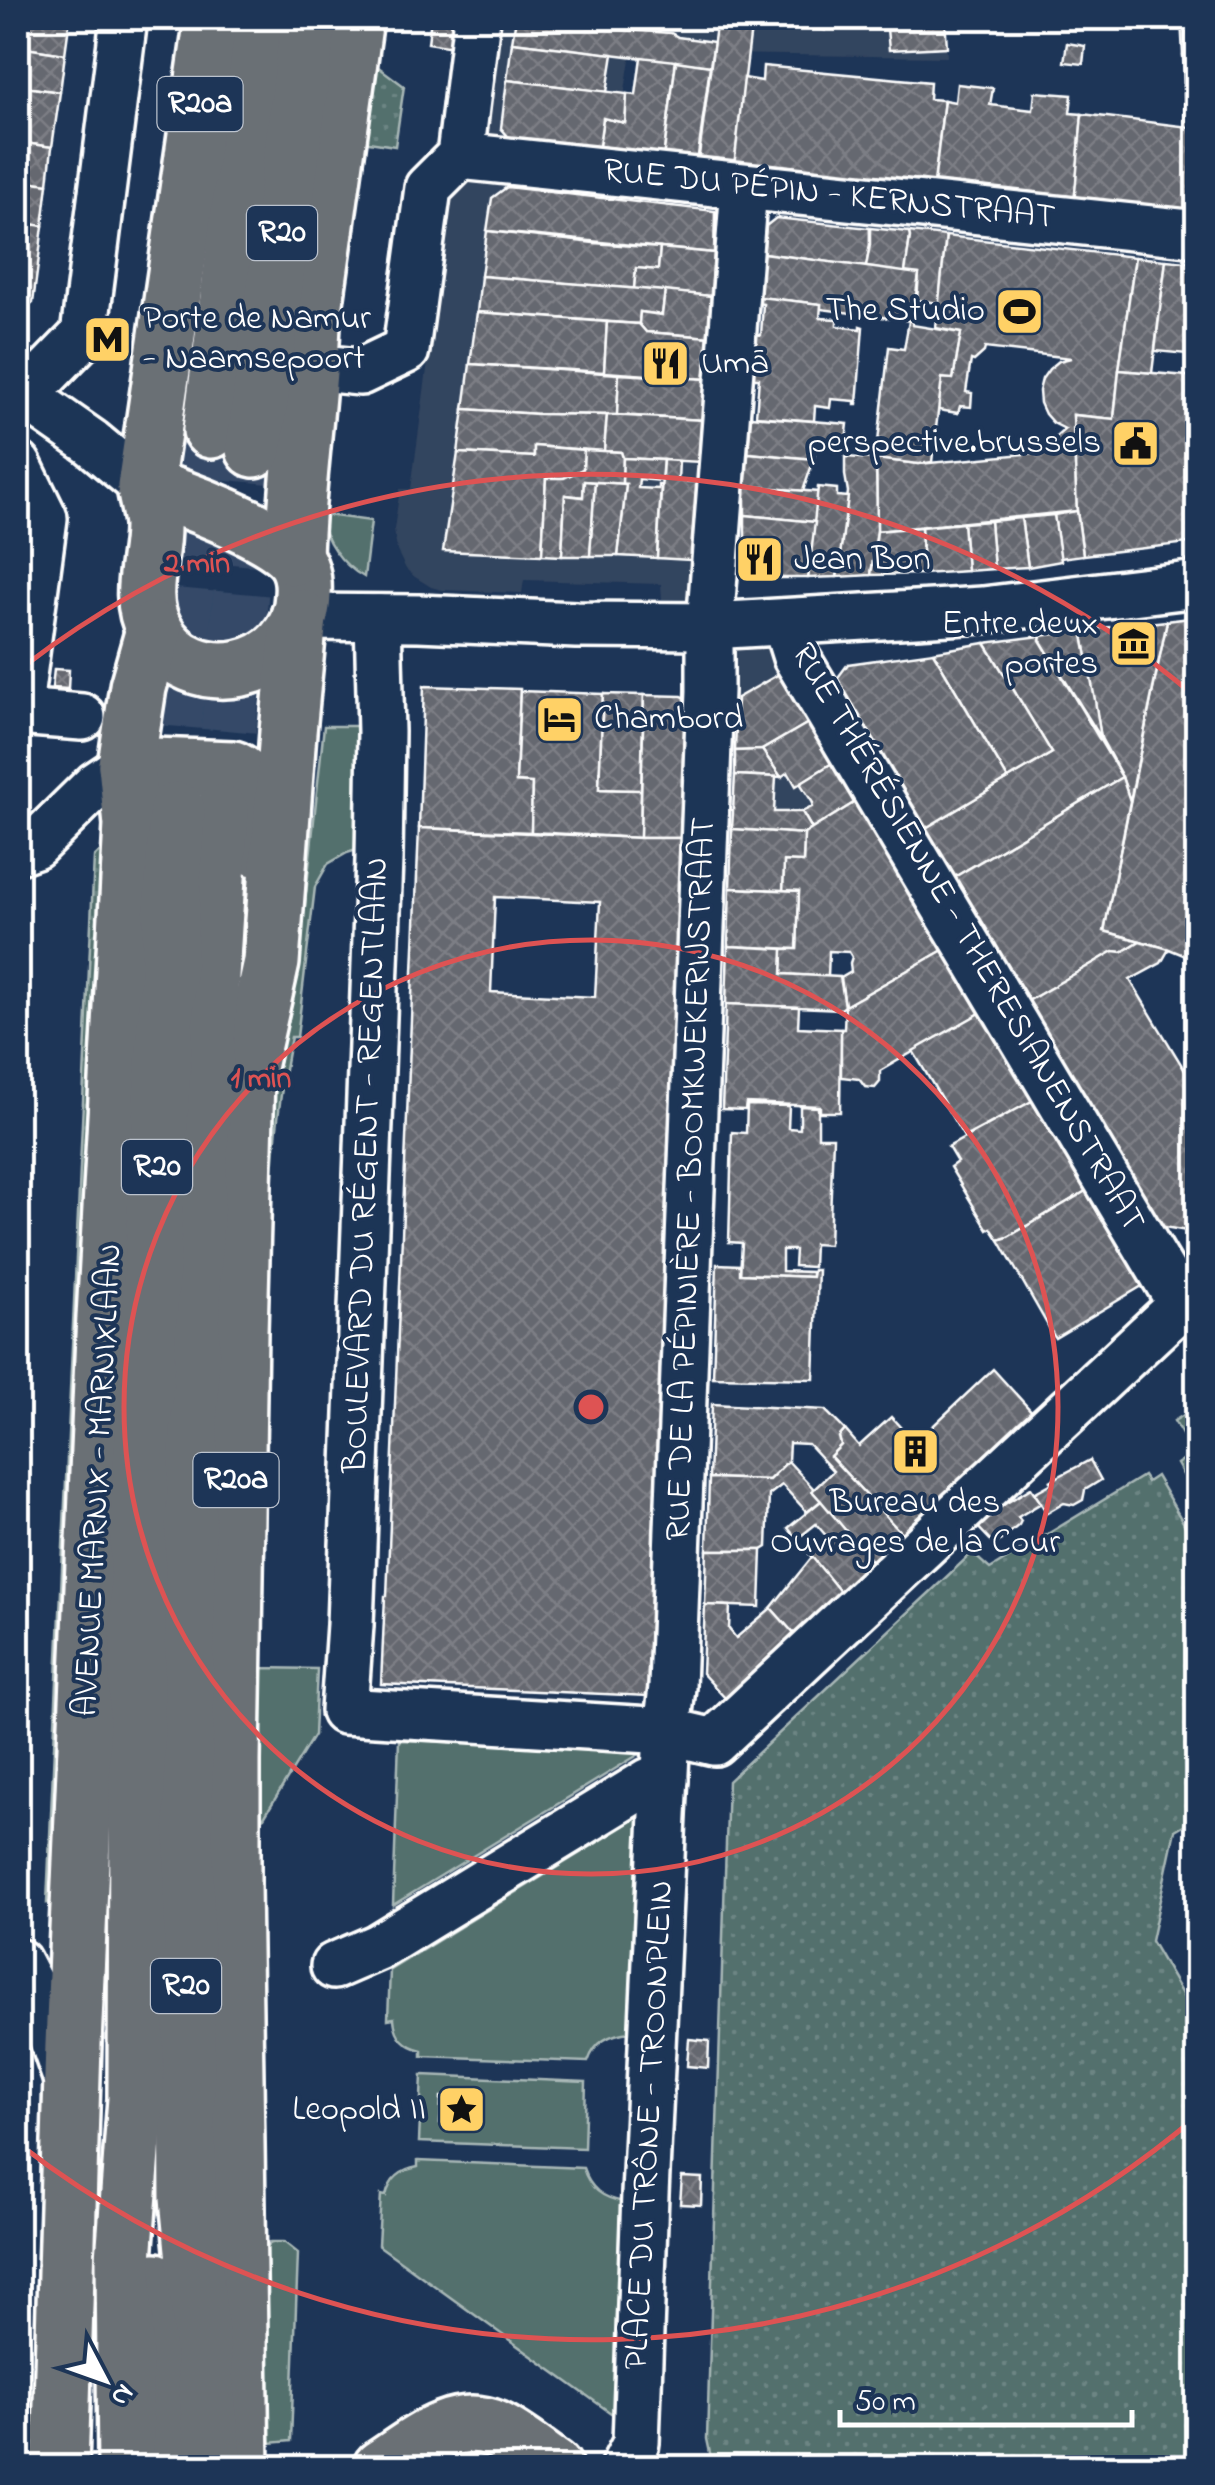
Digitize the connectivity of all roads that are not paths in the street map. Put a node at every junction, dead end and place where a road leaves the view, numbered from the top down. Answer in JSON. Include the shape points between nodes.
{"nodes":[{"id":1,"x":124,"y":18,"type":"edge"},
{"id":2,"x":213,"y":18,"type":"edge"},
{"id":3,"x":264,"y":18,"type":"edge"},
{"id":4,"x":309,"y":18,"type":"edge"},
{"id":5,"x":355,"y":18,"type":"edge"},
{"id":6,"x":477,"y":18,"type":"edge"},
{"id":7,"x":460,"y":156,"type":"junction"},
{"id":8,"x":744,"y":187,"type":"junction"},
{"id":9,"x":1198,"y":234,"type":"edge"},
{"id":10,"x":310,"y":367,"type":"junction"},
{"id":11,"x":28,"y":386,"type":"edge"},
{"id":12,"x":18,"y":465,"type":"edge"},
{"id":13,"x":158,"y":502,"type":"junction"},
{"id":14,"x":294,"y":557,"type":"junction"},
{"id":15,"x":1198,"y":584,"type":"edge"},
{"id":16,"x":300,"y":617,"type":"junction"},
{"id":17,"x":398,"y":618,"type":"junction"},
{"id":18,"x":785,"y":622,"type":"junction"},
{"id":19,"x":710,"y":626,"type":"junction"},
{"id":20,"x":154,"y":630,"type":"junction"},
{"id":21,"x":18,"y":712,"type":"edge"},
{"id":22,"x":82,"y":717,"type":"dead end"},
{"id":23,"x":126,"y":764,"type":"junction"},
{"id":24,"x":199,"y":812,"type":"tunnel mouth"},
{"id":25,"x":18,"y":851,"type":"edge"},
{"id":26,"x":246,"y":1076,"type":"junction"},
{"id":27,"x":1190,"y":1297,"type":"edge"},
{"id":28,"x":238,"y":1332,"type":"junction"},
{"id":29,"x":104,"y":1336,"type":"junction"},
{"id":30,"x":163,"y":1519,"type":"junction"},
{"id":31,"x":88,"y":1704,"type":"junction"},
{"id":32,"x":668,"y":1731,"type":"junction"},
{"id":33,"x":232,"y":1761,"type":"junction"},
{"id":34,"x":666,"y":1780,"type":"junction"},
{"id":35,"x":18,"y":1962,"type":"edge"},
{"id":36,"x":334,"y":1966,"type":"dead end"},
{"id":37,"x":72,"y":2068,"type":"junction"},
{"id":38,"x":189,"y":2463,"type":"edge"},
{"id":39,"x":60,"y":2468,"type":"edge"},
{"id":40,"x":381,"y":2468,"type":"edge"},
{"id":41,"x":554,"y":2468,"type":"edge"},
{"id":42,"x":622,"y":2468,"type":"edge"}],
"edges":[{"from":1,"to":11,"type":"street","via":[[84,335]]},
{"from":2,"to":13,"type":"main road","number":"R20a"},
{"from":3,"to":4,"type":"main road","number":"R20","via":[[233,440]]},
{"from":5,"to":10,"type":"main road"},
{"from":6,"to":7,"type":"street"},
{"from":7,"to":8,"type":"street","name":"RUE DU PÉPIN - KERNSTRAAT"},
{"from":7,"to":10,"type":"street","via":[[428,188],[406,350],[360,372]]},
{"from":8,"to":9,"type":"street","name":"RUE DU PÉPIN - KERNSTRAAT"},
{"from":8,"to":19,"type":"street","name":"RUE DE LA PÉPINIÈRE - BOOMKWEKERIJSTRAAT"},
{"from":10,"to":14,"type":"main road"},
{"from":11,"to":13,"type":"street"},
{"from":12,"to":21,"type":"street","via":[[44,518]]},
{"from":13,"to":14,"type":"main road","via":[[269,538]]},
{"from":13,"to":20,"type":"main road","via":[[145,600]]},
{"from":14,"to":16,"type":"main road","via":[[303,587]]},
{"from":15,"to":18,"type":"street","via":[[983,610]]},
{"from":16,"to":17,"type":"street"},
{"from":16,"to":20,"type":"main road","via":[[274,655],[232,670],[188,662]]},
{"from":16,"to":26,"type":"main road","number":"R20a","via":[[270,962]]},
{"from":17,"to":19,"type":"street"},
{"from":17,"to":32,"type":"street","name":"BOULEVARD DU RÉGENT - REGENTLAAN","via":[[381,732],[344,1711]]},
{"from":18,"to":19,"type":"street"},
{"from":18,"to":27,"type":"street","name":"RUE THÉRÉSIENNE - THERESIANENSTRAAT","via":[[796,657]]},
{"from":19,"to":32,"type":"street","name":"RUE DE LA PÉPINIÈRE - BOOMKWEKERIJSTRAAT"},
{"from":20,"to":23,"type":"main road","name":"AVENUE MARNIX - MARNIXLAAN"},
{"from":21,"to":22,"type":"street"},
{"from":23,"to":25,"type":"street","via":[[35,845]]},
{"from":23,"to":26,"type":"main road","via":[[232,769],[252,784],[257,802]]},
{"from":23,"to":29,"type":"main road","name":"AVENUE MARNIX - MARNIXLAAN","via":[[132,824]]},
{"from":24,"to":30,"type":"main road","number":"R20"},
{"from":26,"to":28,"type":"main road","number":"R20a"},
{"from":27,"to":32,"type":"street","via":[[714,1742]]},
{"from":28,"to":30,"type":"main road"},
{"from":28,"to":33,"type":"main road","number":"R20a"},
{"from":29,"to":30,"type":"main road"},
{"from":29,"to":31,"type":"main road","name":"AVENUE MARNIX - MARNIXLAAN"},
{"from":30,"to":31,"type":"main road"},
{"from":30,"to":33,"type":"main road"},
{"from":30,"to":38,"type":"main road","number":"R20","via":[[186,1764]]},
{"from":30,"to":38,"type":"main road","number":"R20","via":[[124,2259]]},
{"from":31,"to":37,"type":"main road","name":"AVENUE MARNIX - MARNIXLAAN"},
{"from":32,"to":34,"type":"street","name":"PLACE DU TRÔNE - TROONPLEIN"},
{"from":33,"to":38,"type":"main road","number":"R20a","via":[[233,1944]]},
{"from":34,"to":36,"type":"street","via":[[650,1781],[378,1947]]},
{"from":34,"to":42,"type":"street","name":"PLACE DU TRÔNE - TROONPLEIN","via":[[636,2442]]},
{"from":35,"to":37,"type":"street","name":"AVENUE MARNIX - MARNIXLAAN"},
{"from":37,"to":39,"type":"main road","name":"AVENUE MARNIX - MARNIXLAAN"},
{"from":40,"to":41,"type":"main road","via":[[460,2423],[495,2429]]}]}
